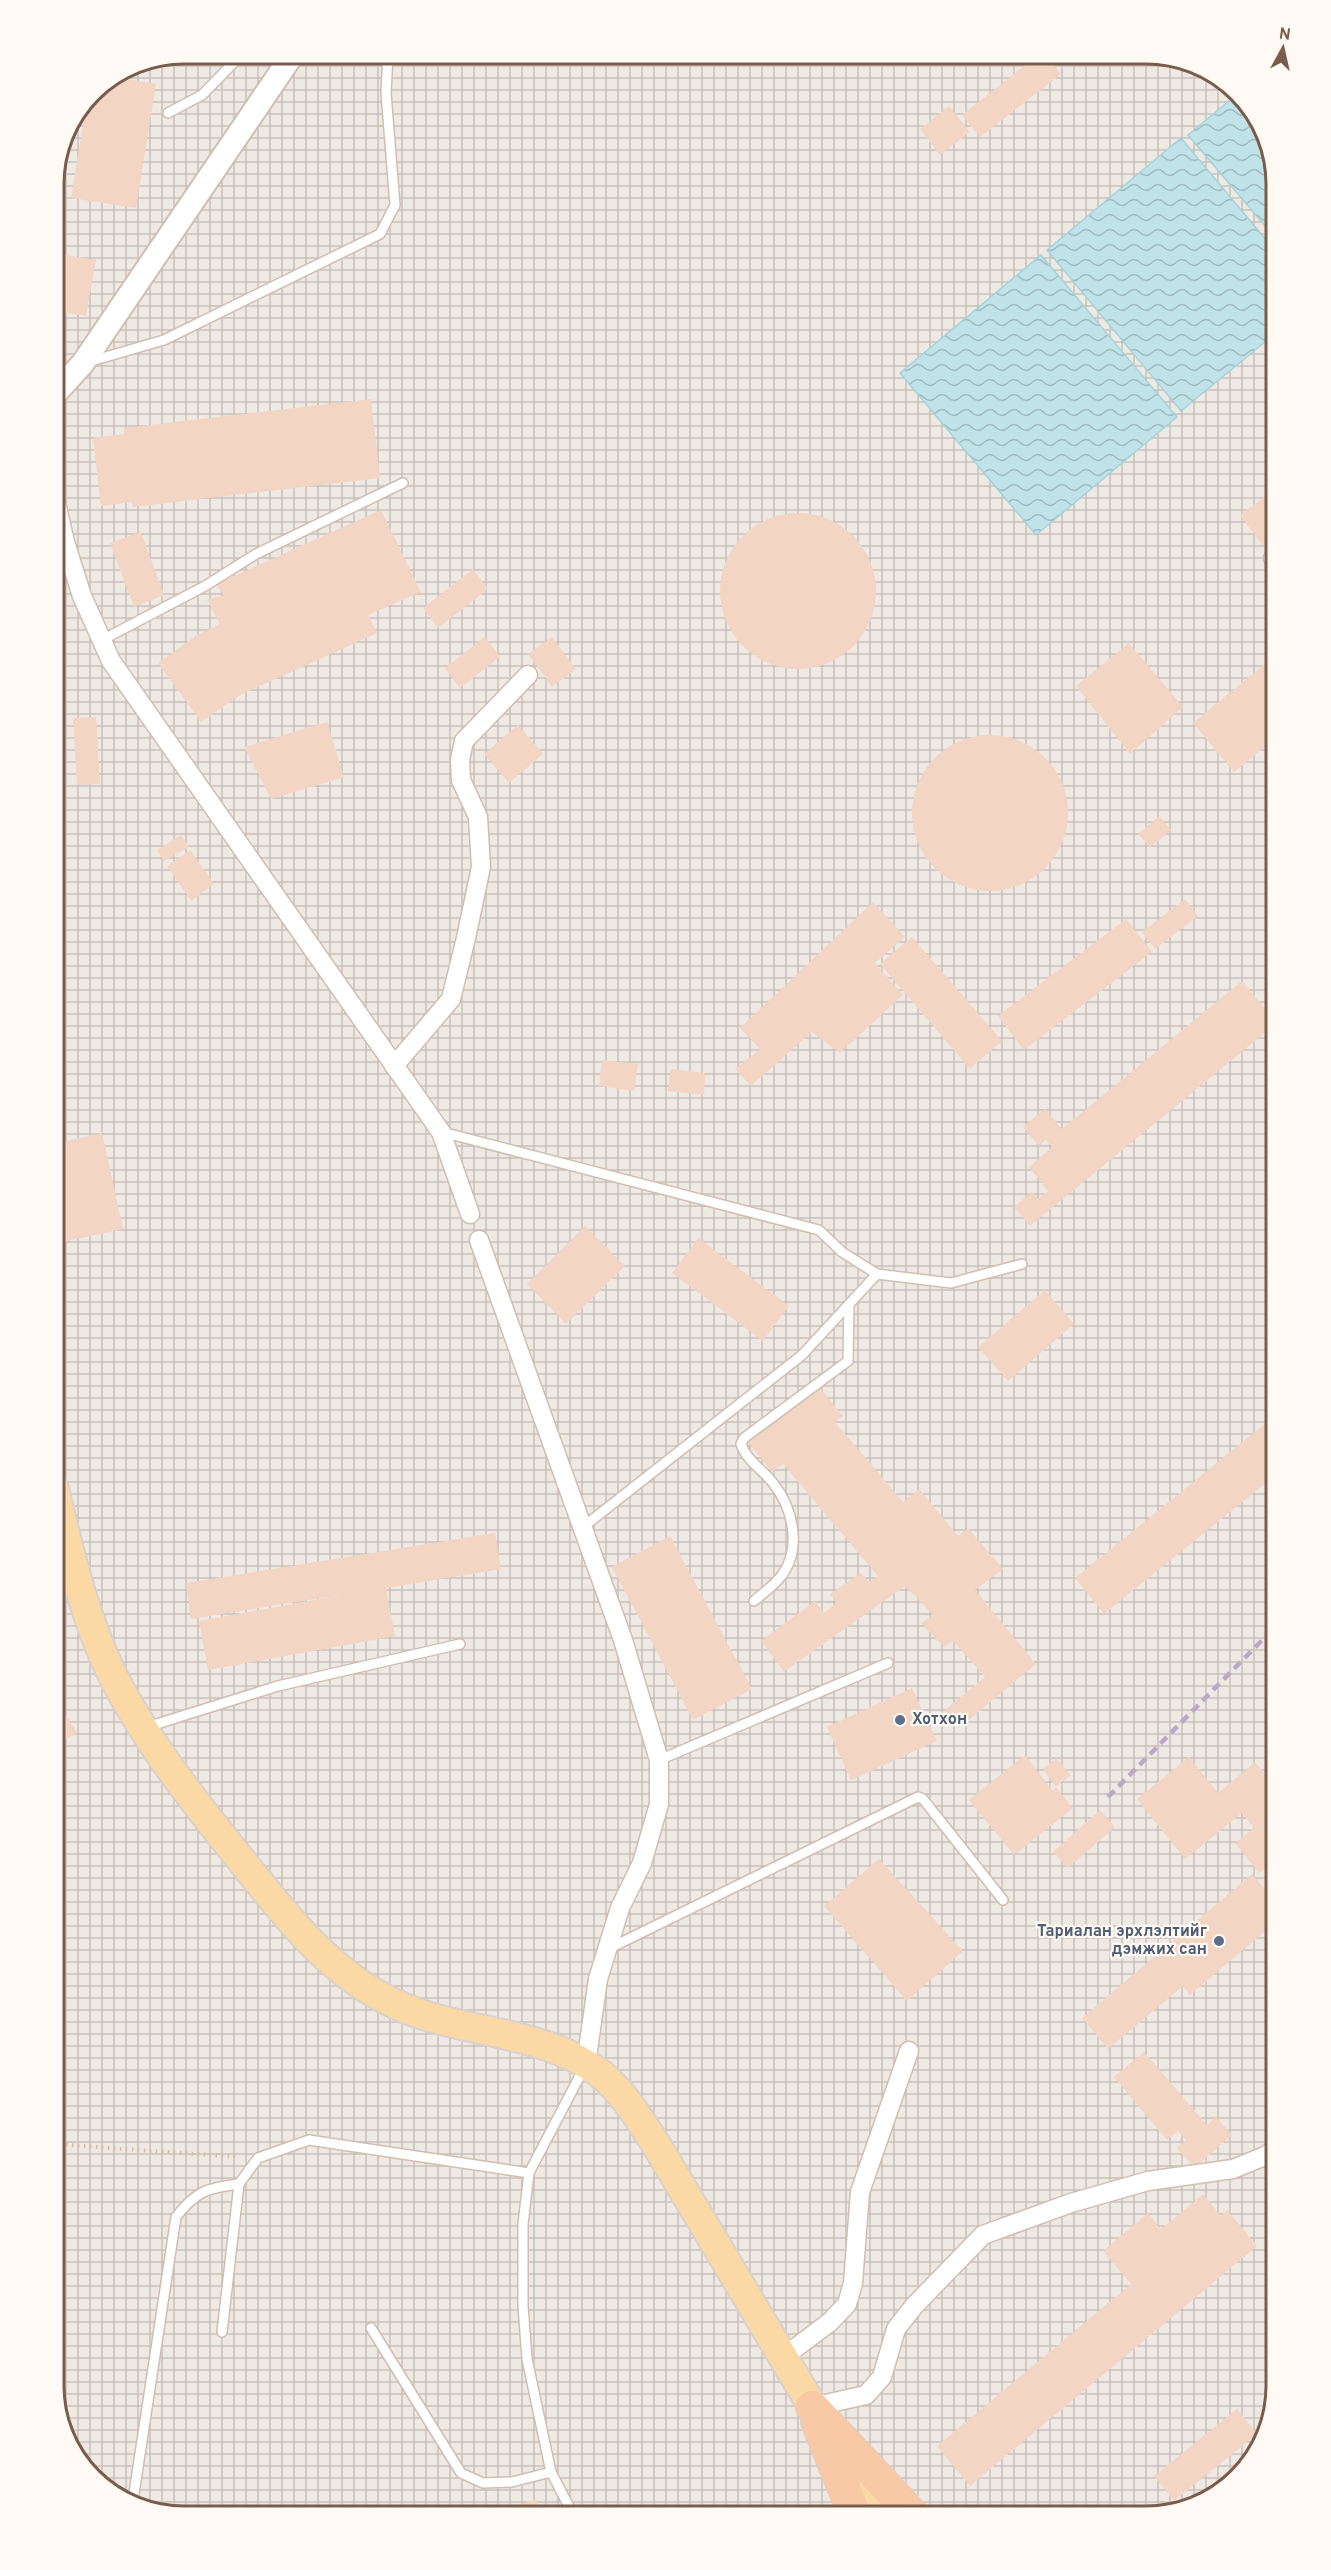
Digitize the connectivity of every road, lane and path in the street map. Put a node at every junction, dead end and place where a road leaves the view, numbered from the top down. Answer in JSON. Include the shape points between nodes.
{"nodes":[{"id":1,"x":232,"y":64,"type":"edge"},
{"id":2,"x":286,"y":64,"type":"edge"},
{"id":3,"x":387,"y":64,"type":"edge"},
{"id":4,"x":168,"y":113,"type":"dead end"},
{"id":5,"x":83,"y":363,"type":"junction"},
{"id":6,"x":65,"y":383,"type":"edge"},
{"id":7,"x":403,"y":483,"type":"dead end"},
{"id":8,"x":65,"y":541,"type":"edge"},
{"id":9,"x":102,"y":640,"type":"junction"},
{"id":10,"x":528,"y":675,"type":"dead end"},
{"id":11,"x":394,"y":1066,"type":"junction"},
{"id":12,"x":441,"y":1132,"type":"junction"},
{"id":13,"x":470,"y":1214,"type":"dead end"},
{"id":14,"x":479,"y":1240,"type":"dead end"},
{"id":15,"x":1022,"y":1264,"type":"dead end"},
{"id":16,"x":877,"y":1274,"type":"junction"},
{"id":17,"x":849,"y":1304,"type":"junction"},
{"id":18,"x":583,"y":1527,"type":"junction"},
{"id":19,"x":64,"y":1529,"type":"edge"},
{"id":20,"x":754,"y":1601,"type":"dead end"},
{"id":21,"x":460,"y":1644,"type":"dead end"},
{"id":22,"x":888,"y":1663,"type":"dead end"},
{"id":23,"x":144,"y":1728,"type":"junction"},
{"id":24,"x":659,"y":1760,"type":"junction"},
{"id":25,"x":1003,"y":1900,"type":"dead end"},
{"id":26,"x":608,"y":1949,"type":"junction"},
{"id":27,"x":909,"y":2051,"type":"dead end"},
{"id":28,"x":586,"y":2064,"type":"junction"},
{"id":29,"x":64,"y":2145,"type":"edge"},
{"id":30,"x":1266,"y":2156,"type":"edge"},
{"id":31,"x":258,"y":2158,"type":"junction"},
{"id":32,"x":529,"y":2173,"type":"junction"},
{"id":33,"x":238,"y":2184,"type":"junction"},
{"id":34,"x":371,"y":2328,"type":"dead end"},
{"id":35,"x":222,"y":2332,"type":"dead end"},
{"id":36,"x":782,"y":2358,"type":"junction"},
{"id":37,"x":812,"y":2407,"type":"junction"},
{"id":38,"x":551,"y":2472,"type":"junction"},
{"id":39,"x":135,"y":2494,"type":"edge"},
{"id":40,"x":568,"y":2505,"type":"edge"},
{"id":41,"x":851,"y":2506,"type":"edge"},
{"id":42,"x":872,"y":2506,"type":"edge"},
{"id":43,"x":904,"y":2506,"type":"edge"}],
"edges":[{"from":1,"to":4,"type":"lane","via":[[202,95]]},
{"from":2,"to":5,"type":"street"},
{"from":3,"to":5,"type":"lane","via":[[386,93],[395,205],[380,234],[165,340]]},
{"from":5,"to":6,"type":"street"},
{"from":7,"to":9,"type":"lane","via":[[256,554],[206,586]]},
{"from":8,"to":9,"type":"street","via":[[82,596]]},
{"from":9,"to":11,"type":"street","via":[[111,661]]},
{"from":10,"to":11,"type":"street","via":[[464,741],[461,780],[478,817],[481,867],[466,938],[451,999]]},
{"from":11,"to":12,"type":"street"},
{"from":12,"to":13,"type":"street"},
{"from":12,"to":16,"type":"lane","via":[[819,1230],[842,1252]]},
{"from":14,"to":18,"type":"street"},
{"from":15,"to":16,"type":"lane","via":[[951,1283]]},
{"from":16,"to":17,"type":"lane"},
{"from":17,"to":18,"type":"lane","via":[[802,1355]]},
{"from":17,"to":20,"type":"lane","via":[[848,1361],[741,1444],[787,1506],[794,1541],[781,1577]]},
{"from":18,"to":24,"type":"street"},
{"from":19,"to":23,"type":"main road","via":[[100,1644]]},
{"from":21,"to":23,"type":"lane","via":[[278,1686]]},
{"from":22,"to":24,"type":"lane"},
{"from":23,"to":28,"type":"main road","via":[[202,1812],[297,1928],[326,1959],[358,1984],[413,2012],[550,2047]]},
{"from":24,"to":26,"type":"street","via":[[659,1804],[642,1863],[620,1908]]},
{"from":25,"to":26,"type":"lane","via":[[918,1797]]},
{"from":26,"to":28,"type":"street","via":[[598,1979]]},
{"from":27,"to":36,"type":"street","via":[[860,2192],[853,2283],[847,2304]]},
{"from":28,"to":32,"type":"lane"},
{"from":28,"to":36,"type":"main road","via":[[616,2089],[644,2126]]},
{"from":29,"to":31,"type":"path"},
{"from":30,"to":37,"type":"street","via":[[1233,2169],[1148,2181],[1071,2203],[983,2235],[896,2329],[882,2377],[866,2396]]},
{"from":31,"to":32,"type":"lane","via":[[309,2140]]},
{"from":31,"to":33,"type":"lane"},
{"from":32,"to":38,"type":"lane","via":[[523,2224],[526,2349]]},
{"from":33,"to":35,"type":"lane"},
{"from":33,"to":39,"type":"lane","via":[[211,2188],[190,2198],[177,2217]]},
{"from":34,"to":38,"type":"lane","via":[[461,2473],[483,2483],[512,2482]]},
{"from":36,"to":37,"type":"main road"},
{"from":37,"to":41,"type":"highway"},
{"from":37,"to":42,"type":"main road"},
{"from":37,"to":43,"type":"highway"},
{"from":38,"to":40,"type":"lane"}]}
